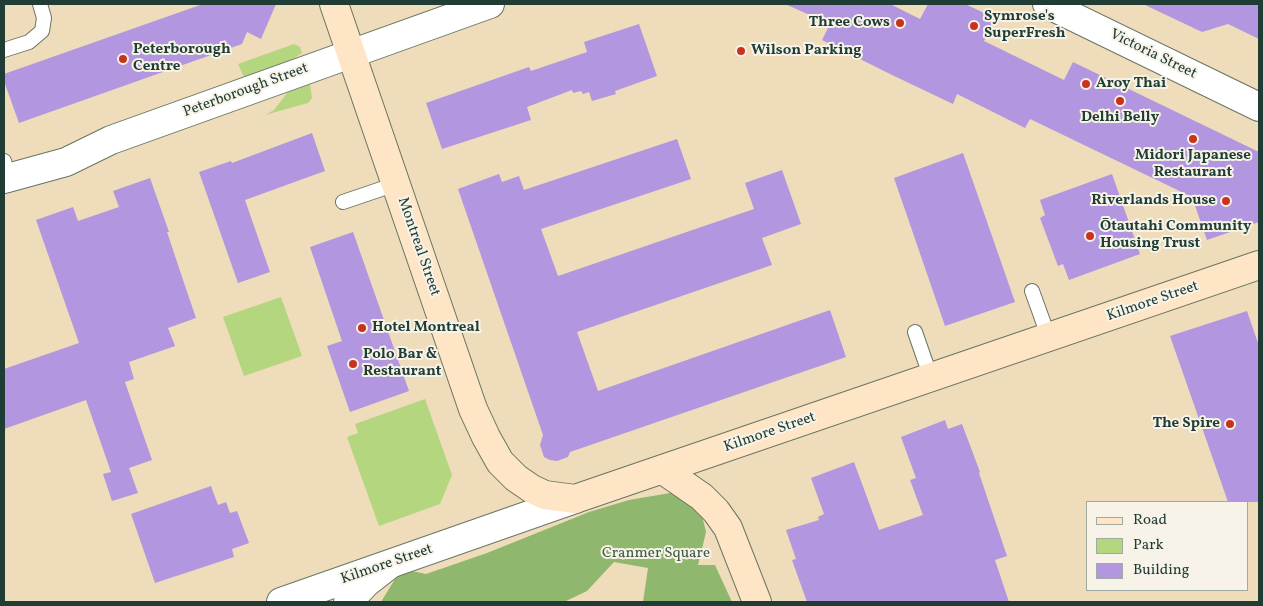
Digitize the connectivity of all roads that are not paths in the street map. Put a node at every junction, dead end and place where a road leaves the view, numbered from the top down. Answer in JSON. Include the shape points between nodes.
{"nodes":[{"id":1,"x":40,"y":4,"type":"edge"},
{"id":2,"x":334,"y":4,"type":"edge"},
{"id":3,"x":490,"y":4,"type":"edge"},
{"id":4,"x":1047,"y":4,"type":"edge"},
{"id":5,"x":4,"y":50,"type":"edge"},
{"id":6,"x":351,"y":53,"type":"junction"},
{"id":7,"x":1259,"y":107,"type":"edge"},
{"id":8,"x":6,"y":173,"type":"edge"},
{"id":9,"x":396,"y":184,"type":"junction"},
{"id":10,"x":344,"y":202,"type":"dead end"},
{"id":11,"x":1259,"y":265,"type":"edge"},
{"id":12,"x":1032,"y":291,"type":"dead end"},
{"id":13,"x":915,"y":332,"type":"dead end"},
{"id":14,"x":1049,"y":338,"type":"junction"},
{"id":15,"x":931,"y":378,"type":"junction"},
{"id":16,"x":663,"y":470,"type":"junction"},
{"id":17,"x":575,"y":499,"type":"junction"},
{"id":18,"x":389,"y":565,"type":"junction"},
{"id":19,"x":281,"y":602,"type":"edge"},
{"id":20,"x":348,"y":602,"type":"edge"},
{"id":21,"x":757,"y":602,"type":"edge"}],
"edges":[{"from":1,"to":5,"type":"lane","via":[[44,18],[42,32],[29,42]]},
{"from":2,"to":6,"type":"main road","name":"Montreal Street"},
{"from":3,"to":6,"type":"street","name":"Peterborough Street"},
{"from":4,"to":7,"type":"street","name":"Victoria Street"},
{"from":6,"to":8,"type":"street","name":"Peterborough Street","via":[[111,140],[66,162]]},
{"from":6,"to":9,"type":"main road","name":"Montreal Street"},
{"from":9,"to":10,"type":"lane"},
{"from":9,"to":17,"type":"main road","name":"Montreal Street","via":[[474,408],[500,462],[532,490]]},
{"from":11,"to":14,"type":"main road","name":"Kilmore Street"},
{"from":12,"to":14,"type":"lane"},
{"from":13,"to":15,"type":"lane"},
{"from":14,"to":15,"type":"main road","name":"Kilmore Street"},
{"from":15,"to":16,"type":"main road","name":"Kilmore Street"},
{"from":16,"to":17,"type":"main road","name":"Kilmore Street"},
{"from":16,"to":21,"type":"main road","via":[[702,497],[716,511],[736,545]]},
{"from":17,"to":18,"type":"street","name":"Kilmore Street"},
{"from":18,"to":19,"type":"street","name":"Kilmore Street"},
{"from":18,"to":20,"type":"street"}]}
